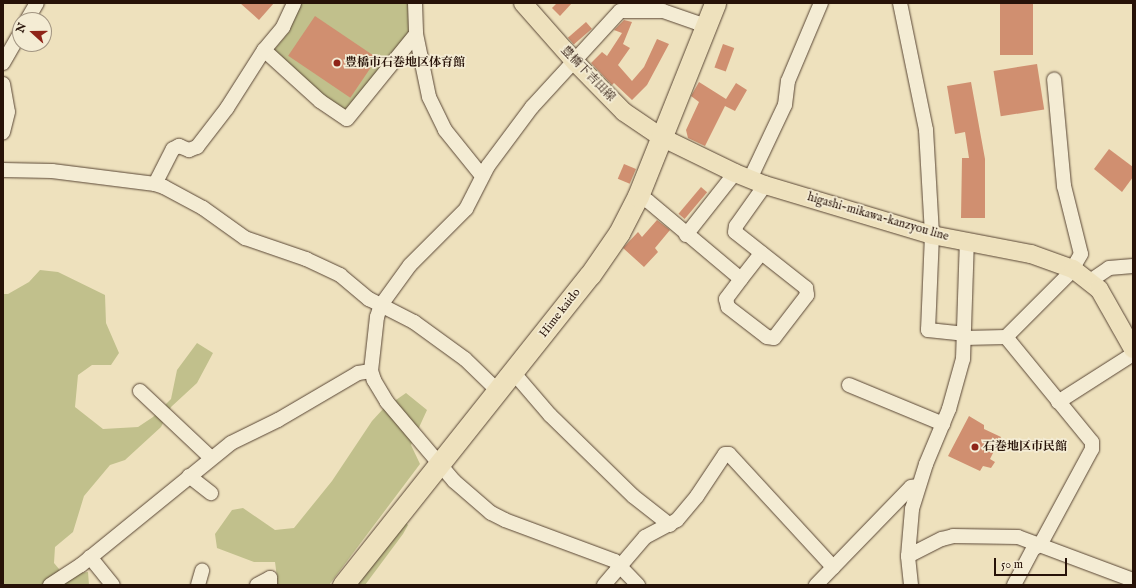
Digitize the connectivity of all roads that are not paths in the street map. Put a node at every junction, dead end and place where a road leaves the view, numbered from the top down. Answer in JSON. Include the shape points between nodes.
{"nodes":[{"id":1,"x":37,"y":3,"type":"edge"},
{"id":2,"x":294,"y":3,"type":"edge"},
{"id":3,"x":414,"y":3,"type":"edge"},
{"id":4,"x":523,"y":3,"type":"edge"},
{"id":5,"x":715,"y":3,"type":"edge"},
{"id":6,"x":821,"y":3,"type":"edge"},
{"id":7,"x":900,"y":3,"type":"edge"},
{"id":8,"x":32,"y":12,"type":"edge"},
{"id":9,"x":706,"y":26,"type":"junction"},
{"id":10,"x":416,"y":34,"type":"junction"},
{"id":11,"x":12,"y":47,"type":"edge"},
{"id":12,"x":264,"y":50,"type":"junction"},
{"id":13,"x":575,"y":62,"type":"junction"},
{"id":14,"x":3,"y":63,"type":"edge"},
{"id":15,"x":1054,"y":80,"type":"dead end"},
{"id":16,"x":3,"y":84,"type":"edge"},
{"id":17,"x":3,"y":132,"type":"edge"},
{"id":18,"x":661,"y":137,"type":"junction"},
{"id":19,"x":3,"y":170,"type":"edge"},
{"id":20,"x":482,"y":176,"type":"junction"},
{"id":21,"x":750,"y":179,"type":"junction"},
{"id":22,"x":155,"y":184,"type":"junction"},
{"id":23,"x":638,"y":196,"type":"junction"},
{"id":24,"x":686,"y":235,"type":"junction"},
{"id":25,"x":932,"y":235,"type":"junction"},
{"id":26,"x":967,"y":241,"type":"junction"},
{"id":27,"x":761,"y":253,"type":"junction"},
{"id":28,"x":1133,"y":266,"type":"edge"},
{"id":29,"x":1073,"y":269,"type":"junction"},
{"id":30,"x":741,"y":279,"type":"junction"},
{"id":31,"x":1090,"y":281,"type":"junction"},
{"id":32,"x":381,"y":305,"type":"junction"},
{"id":33,"x":964,"y":336,"type":"junction"},
{"id":34,"x":1006,"y":337,"type":"junction"},
{"id":35,"x":1133,"y":348,"type":"edge"},
{"id":36,"x":1133,"y":354,"type":"edge"},
{"id":37,"x":371,"y":371,"type":"junction"},
{"id":38,"x":513,"y":372,"type":"junction"},
{"id":39,"x":849,"y":385,"type":"dead end"},
{"id":40,"x":140,"y":391,"type":"dead end"},
{"id":41,"x":498,"y":391,"type":"junction"},
{"id":42,"x":1058,"y":402,"type":"junction"},
{"id":43,"x":943,"y":424,"type":"junction"},
{"id":44,"x":210,"y":458,"type":"junction"},
{"id":45,"x":439,"y":465,"type":"junction"},
{"id":46,"x":189,"y":476,"type":"junction"},
{"id":47,"x":918,"y":486,"type":"junction"},
{"id":48,"x":211,"y":493,"type":"dead end"},
{"id":49,"x":670,"y":525,"type":"junction"},
{"id":50,"x":1040,"y":545,"type":"junction"},
{"id":51,"x":908,"y":556,"type":"junction"},
{"id":52,"x":90,"y":557,"type":"junction"},
{"id":53,"x":620,"y":565,"type":"junction"},
{"id":54,"x":833,"y":567,"type":"junction"},
{"id":55,"x":202,"y":571,"type":"dead end"},
{"id":56,"x":1133,"y":580,"type":"edge"},
{"id":57,"x":50,"y":585,"type":"edge"},
{"id":58,"x":113,"y":585,"type":"edge"},
{"id":59,"x":198,"y":585,"type":"edge"},
{"id":60,"x":257,"y":585,"type":"edge"},
{"id":61,"x":270,"y":585,"type":"edge"},
{"id":62,"x":343,"y":585,"type":"edge"},
{"id":63,"x":604,"y":585,"type":"edge"},
{"id":64,"x":638,"y":585,"type":"edge"},
{"id":65,"x":816,"y":585,"type":"edge"},
{"id":66,"x":910,"y":585,"type":"edge"},
{"id":67,"x":1014,"y":585,"type":"edge"}],
"edges":[{"from":1,"to":8,"type":"street"},
{"from":2,"to":12,"type":"street","via":[[283,27]]},
{"from":3,"to":10,"type":"street"},
{"from":4,"to":13,"type":"main road","name":"豊橋下吉田線"},
{"from":5,"to":9,"type":"highway","name":"Hime kaido"},
{"from":6,"to":21,"type":"street","via":[[788,81],[785,105]]},
{"from":7,"to":25,"type":"street","via":[[926,130]]},
{"from":9,"to":13,"type":"street","via":[[663,11],[620,11]]},
{"from":9,"to":18,"type":"highway","name":"Hime kaido"},
{"from":10,"to":12,"type":"street","via":[[347,119],[320,101]]},
{"from":10,"to":20,"type":"street","via":[[430,98],[445,130]]},
{"from":11,"to":14,"type":"street"},
{"from":12,"to":22,"type":"street","via":[[227,108],[197,147],[189,150],[179,146],[173,149]]},
{"from":13,"to":18,"type":"main road","name":"豊橋下吉田線","via":[[624,112]]},
{"from":13,"to":20,"type":"street","via":[[557,77],[532,107]]},
{"from":15,"to":29,"type":"street","via":[[1064,186],[1081,254]]},
{"from":16,"to":17,"type":"street","via":[[8,112]]},
{"from":18,"to":21,"type":"main road","name":"higashi-mikawa-kanzyou line"},
{"from":18,"to":23,"type":"highway","name":"Hime kaido"},
{"from":19,"to":22,"type":"street","via":[[52,171]]},
{"from":20,"to":32,"type":"street","via":[[466,209],[410,265]]},
{"from":21,"to":24,"type":"street"},
{"from":21,"to":25,"type":"main road","name":"higashi-mikawa-kanzyou line"},
{"from":21,"to":27,"type":"street","via":[[736,232]]},
{"from":22,"to":32,"type":"street","via":[[203,208],[245,238],[329,268]]},
{"from":23,"to":24,"type":"street","via":[[648,201]]},
{"from":23,"to":38,"type":"highway","name":"Hime kaido","via":[[619,233],[594,269]]},
{"from":24,"to":30,"type":"street"},
{"from":25,"to":26,"type":"main road","name":"higashi-mikawa-kanzyou line"},
{"from":25,"to":33,"type":"street","via":[[928,330]]},
{"from":26,"to":29,"type":"main road","name":"higashi-mikawa-kanzyou line","via":[[1031,254]]},
{"from":26,"to":33,"type":"street"},
{"from":27,"to":30,"type":"street"},
{"from":27,"to":30,"type":"street","via":[[806,288],[807,295],[774,338],[767,337],[728,307],[726,299]]},
{"from":28,"to":31,"type":"street","via":[[1109,268]]},
{"from":29,"to":31,"type":"main road","name":"higashi-mikawa-kanzyou line"},
{"from":29,"to":34,"type":"street"},
{"from":31,"to":35,"type":"main road","name":"higashi-mikawa-kanzyou line","via":[[1111,307]]},
{"from":32,"to":37,"type":"street"},
{"from":32,"to":41,"type":"street","via":[[414,322],[465,359]]},
{"from":33,"to":34,"type":"street"},
{"from":33,"to":43,"type":"street","via":[[959,380]]},
{"from":34,"to":42,"type":"street"},
{"from":36,"to":42,"type":"street"},
{"from":37,"to":44,"type":"street","via":[[358,373],[278,420],[231,443]]},
{"from":37,"to":45,"type":"street","via":[[388,402]]},
{"from":38,"to":41,"type":"highway","name":"Hime kaido"},
{"from":38,"to":49,"type":"street","via":[[550,415],[633,496]]},
{"from":39,"to":43,"type":"street"},
{"from":40,"to":44,"type":"street"},
{"from":41,"to":45,"type":"highway","name":"Hime kaido"},
{"from":42,"to":50,"type":"street","via":[[1092,442],[1092,448]]},
{"from":43,"to":47,"type":"street"},
{"from":44,"to":46,"type":"street"},
{"from":45,"to":53,"type":"street","via":[[491,513]]},
{"from":45,"to":62,"type":"highway","name":"Hime kaido"},
{"from":46,"to":48,"type":"street"},
{"from":46,"to":52,"type":"street"},
{"from":47,"to":51,"type":"street","via":[[909,529]]},
{"from":47,"to":54,"type":"street","via":[[911,487]]},
{"from":49,"to":53,"type":"street","via":[[645,538]]},
{"from":49,"to":54,"type":"street","via":[[697,496],[724,454],[729,454]]},
{"from":50,"to":51,"type":"street","via":[[1018,537],[953,536]]},
{"from":50,"to":56,"type":"street"},
{"from":50,"to":67,"type":"street","via":[[1033,549]]},
{"from":51,"to":66,"type":"street"},
{"from":52,"to":57,"type":"street"},
{"from":52,"to":58,"type":"street"},
{"from":53,"to":63,"type":"street"},
{"from":53,"to":64,"type":"street"},
{"from":54,"to":65,"type":"street"},
{"from":55,"to":59,"type":"street"},
{"from":60,"to":61,"type":"street","via":[[270,578]]}]}
